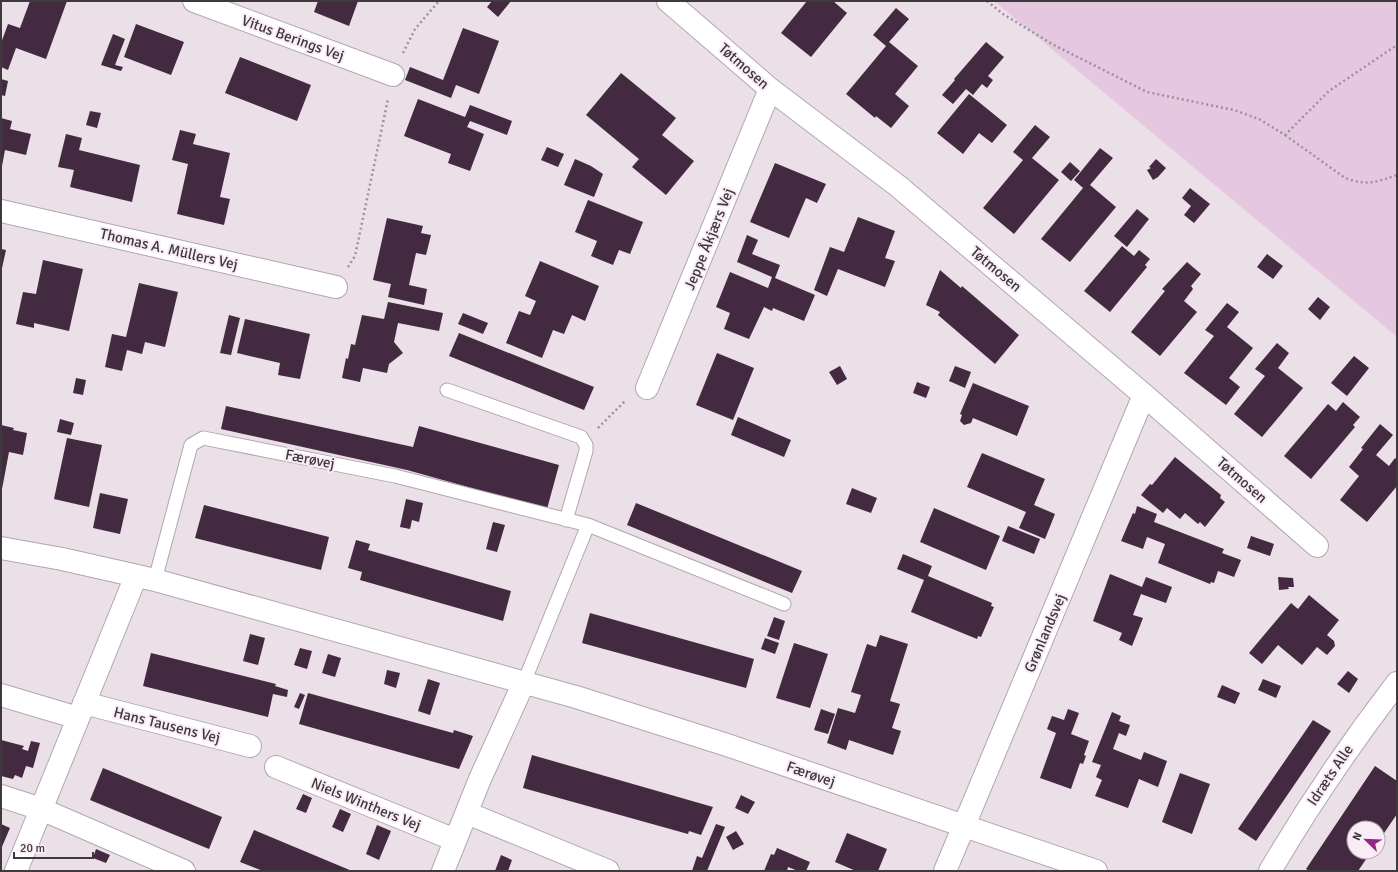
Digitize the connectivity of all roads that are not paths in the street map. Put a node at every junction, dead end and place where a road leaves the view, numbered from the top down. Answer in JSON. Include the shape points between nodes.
{"nodes":[{"id":1,"x":194,"y":1,"type":"edge"},
{"id":2,"x":668,"y":1,"type":"edge"},
{"id":3,"x":393,"y":75,"type":"road end"},
{"id":4,"x":770,"y":89,"type":"junction"},
{"id":5,"x":1,"y":210,"type":"edge"},
{"id":6,"x":336,"y":287,"type":"road end"},
{"id":7,"x":647,"y":388,"type":"road end"},
{"id":8,"x":447,"y":390,"type":"dead end"},
{"id":9,"x":1144,"y":395,"type":"junction"},
{"id":10,"x":566,"y":520,"type":"junction"},
{"id":11,"x":588,"y":525,"type":"junction"},
{"id":12,"x":1317,"y":546,"type":"dead end"},
{"id":13,"x":1,"y":548,"type":"edge"},
{"id":14,"x":145,"y":578,"type":"junction"},
{"id":15,"x":784,"y":604,"type":"dead end"},
{"id":16,"x":524,"y":682,"type":"junction"},
{"id":17,"x":1397,"y":684,"type":"edge"},
{"id":18,"x":1,"y":695,"type":"edge"},
{"id":19,"x":81,"y":711,"type":"junction"},
{"id":20,"x":250,"y":746,"type":"dead end"},
{"id":21,"x":276,"y":767,"type":"dead end"},
{"id":22,"x":1,"y":796,"type":"edge"},
{"id":23,"x":41,"y":809,"type":"junction"},
{"id":24,"x":467,"y":813,"type":"junction"},
{"id":25,"x":964,"y":826,"type":"junction"},
{"id":26,"x":455,"y":840,"type":"junction"},
{"id":27,"x":16,"y":871,"type":"edge"},
{"id":28,"x":184,"y":871,"type":"edge"},
{"id":29,"x":443,"y":871,"type":"edge"},
{"id":30,"x":608,"y":871,"type":"edge"},
{"id":31,"x":945,"y":871,"type":"edge"},
{"id":32,"x":1096,"y":871,"type":"edge"},
{"id":33,"x":1270,"y":871,"type":"edge"}],
"edges":[{"from":1,"to":3,"type":"street","name":"Vitus Berings Vej"},
{"from":2,"to":4,"type":"street","name":"Tøtmosen"},
{"from":4,"to":7,"type":"street","name":"Jeppe Åkjærs Vej"},
{"from":4,"to":9,"type":"street","name":"Tøtmosen","via":[[898,186]]},
{"from":5,"to":6,"type":"street","name":"Thomas A. Müllers Vej"},
{"from":8,"to":10,"type":"lane","via":[[576,435],[585,441],[586,451]]},
{"from":9,"to":12,"type":"street","name":"Tøtmosen"},
{"from":9,"to":25,"type":"street","name":"Grønlandsvej"},
{"from":10,"to":11,"type":"lane","name":"Færøvej"},
{"from":10,"to":14,"type":"lane","name":"Færøvej","via":[[395,476],[202,438],[191,445]]},
{"from":11,"to":15,"type":"lane","name":"Færøvej"},
{"from":11,"to":16,"type":"lane"},
{"from":13,"to":14,"type":"street","name":"Færøvej"},
{"from":14,"to":16,"type":"street","name":"Færøvej"},
{"from":14,"to":19,"type":"street"},
{"from":16,"to":24,"type":"street"},
{"from":16,"to":25,"type":"street","name":"Færøvej","via":[[726,745]]},
{"from":17,"to":33,"type":"street","name":"Idræts Alle","via":[[1354,740],[1296,825]]},
{"from":18,"to":19,"type":"street","name":"Hans Tausens Vej"},
{"from":19,"to":20,"type":"street","name":"Hans Tausens Vej"},
{"from":19,"to":23,"type":"street"},
{"from":21,"to":26,"type":"street","name":"Niels Winthers Vej"},
{"from":22,"to":23,"type":"street"},
{"from":23,"to":27,"type":"street"},
{"from":23,"to":28,"type":"street"},
{"from":24,"to":26,"type":"street"},
{"from":24,"to":30,"type":"street"},
{"from":25,"to":31,"type":"street","name":"Grønlandsvej"},
{"from":25,"to":32,"type":"street","name":"Færøvej"},
{"from":26,"to":29,"type":"street"}]}
